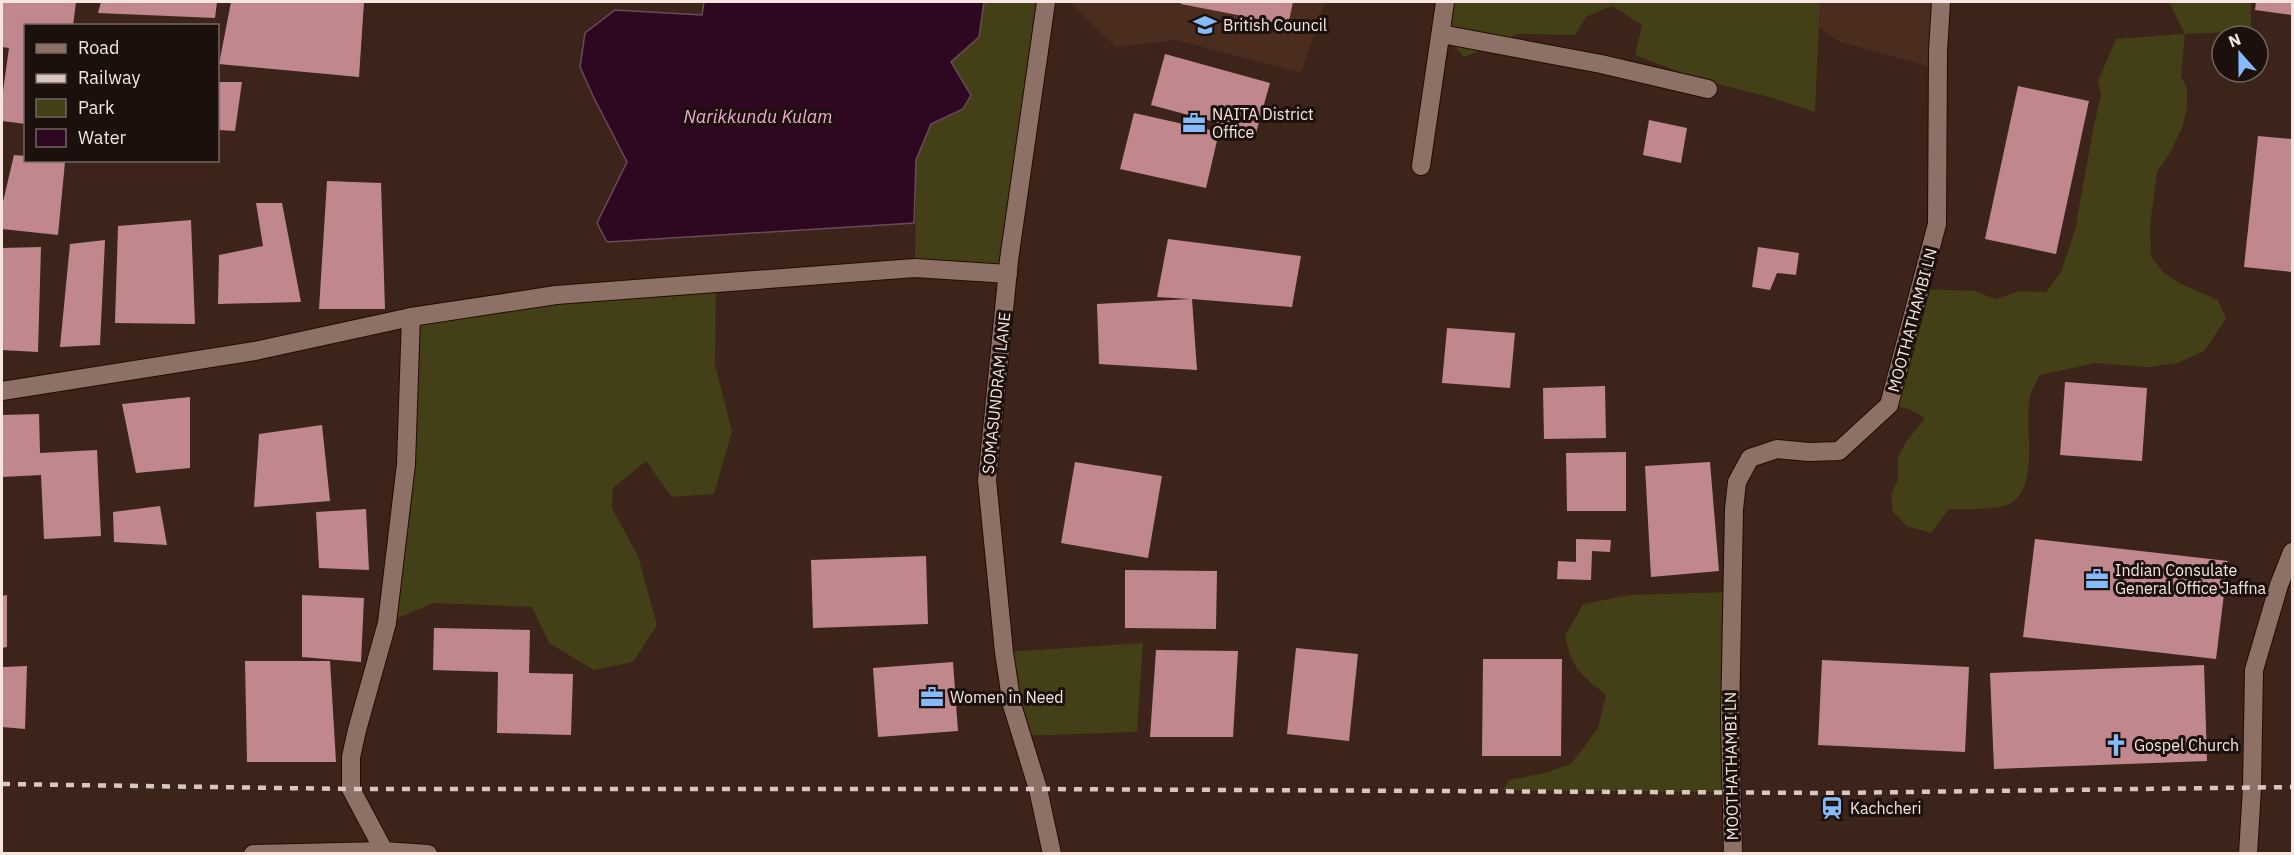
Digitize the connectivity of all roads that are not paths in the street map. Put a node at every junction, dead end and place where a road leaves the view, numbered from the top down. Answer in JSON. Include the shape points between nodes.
{"nodes":[{"id":1,"x":1046,"y":2,"type":"edge"},
{"id":2,"x":1445,"y":2,"type":"edge"},
{"id":3,"x":1941,"y":2,"type":"edge"},
{"id":4,"x":1441,"y":34,"type":"junction"},
{"id":5,"x":1708,"y":89,"type":"dead end"},
{"id":6,"x":1421,"y":166,"type":"dead end"},
{"id":7,"x":1008,"y":274,"type":"junction"},
{"id":8,"x":411,"y":317,"type":"junction"},
{"id":9,"x":2,"y":391,"type":"edge"},
{"id":10,"x":2292,"y":552,"type":"edge"},
{"id":11,"x":391,"y":853,"type":"edge"},
{"id":12,"x":253,"y":854,"type":"edge"},
{"id":13,"x":428,"y":854,"type":"edge"},
{"id":14,"x":1052,"y":854,"type":"edge"},
{"id":15,"x":1733,"y":854,"type":"edge"},
{"id":16,"x":2248,"y":854,"type":"edge"}],
"edges":[{"from":1,"to":7,"type":"street","name":"SOMASUNDRAM LANE"},
{"from":2,"to":4,"type":"street"},
{"from":3,"to":15,"type":"street","name":"MOOTHATHAMBI LN","via":[[1937,224],[1889,405],[1839,452],[1777,449],[1750,458],[1737,482],[1730,721]]},
{"from":4,"to":5,"type":"street"},
{"from":4,"to":6,"type":"street"},
{"from":7,"to":8,"type":"street","via":[[915,268],[556,295]]},
{"from":7,"to":14,"type":"street","name":"SOMASUNDRAM LANE","via":[[987,480],[1012,705],[1038,789]]},
{"from":8,"to":9,"type":"street","via":[[255,351]]},
{"from":8,"to":11,"type":"street","via":[[406,464],[387,623],[351,757],[351,789]]},
{"from":10,"to":16,"type":"street","via":[[2254,670]]},
{"from":11,"to":12,"type":"street"},
{"from":11,"to":13,"type":"street"}]}
